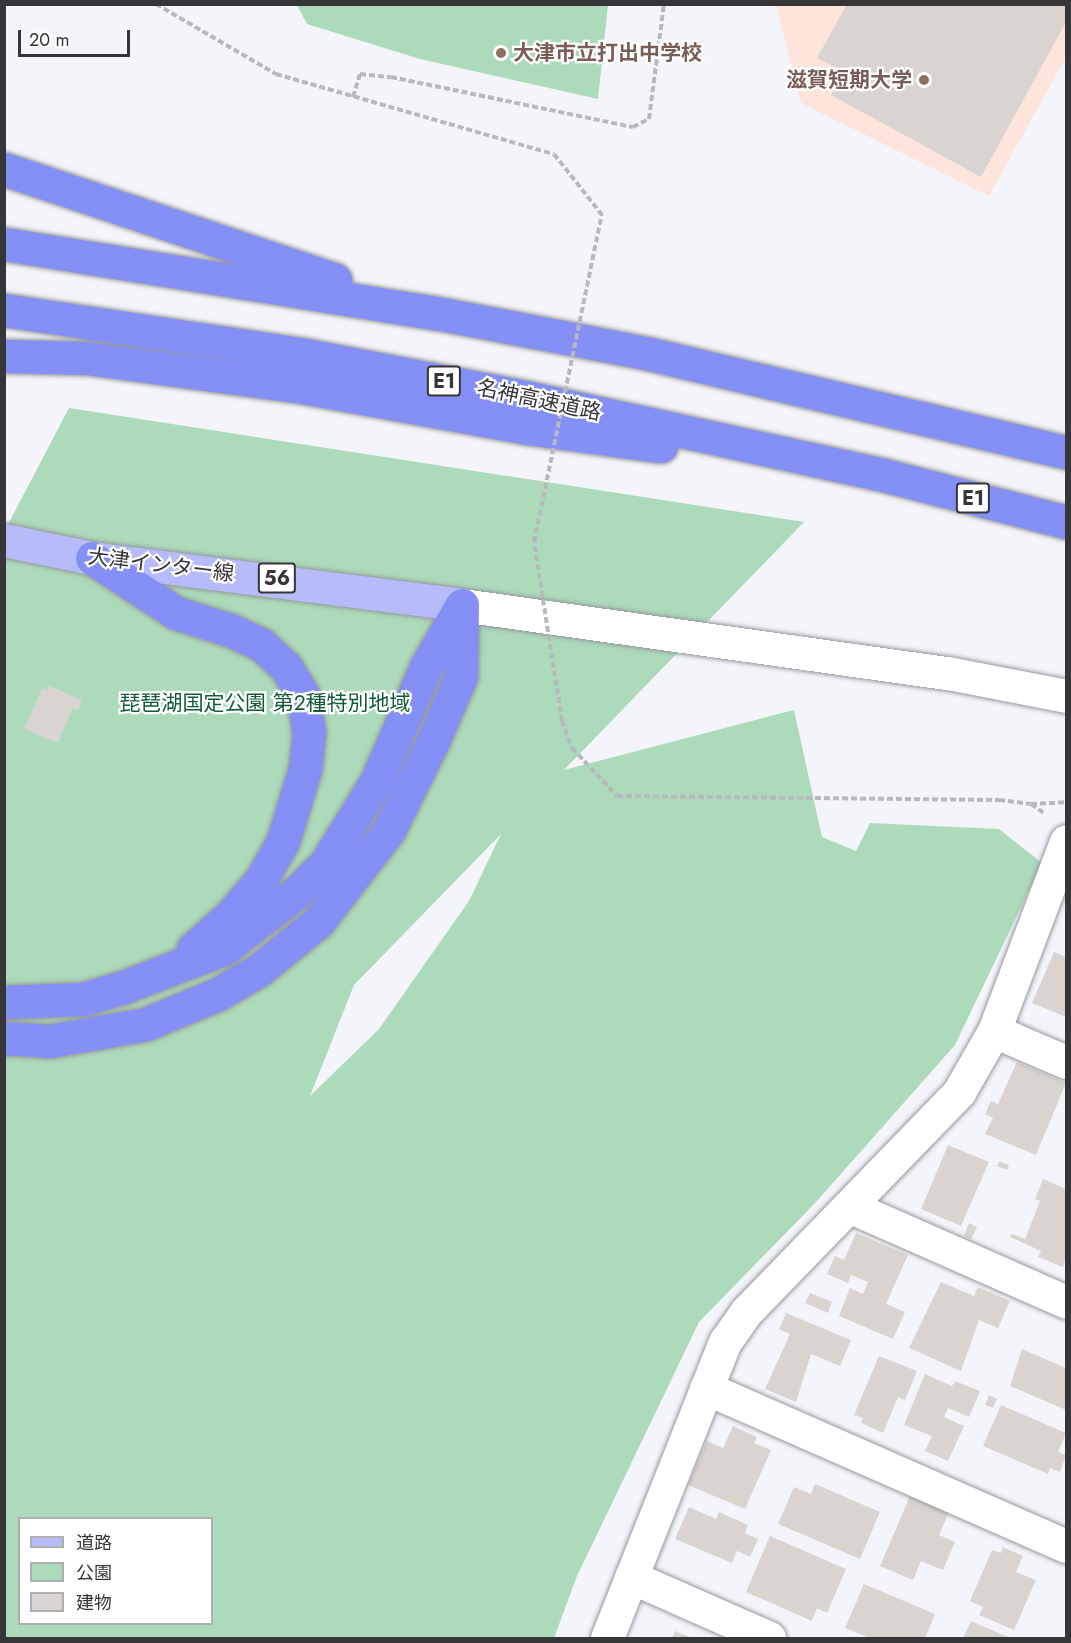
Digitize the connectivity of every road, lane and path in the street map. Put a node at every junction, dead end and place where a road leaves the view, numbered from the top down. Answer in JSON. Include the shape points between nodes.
{"nodes":[{"id":1,"x":156,"y":4,"type":"edge"},
{"id":2,"x":664,"y":4,"type":"edge"},
{"id":3,"x":353,"y":97,"type":"junction"},
{"id":4,"x":4,"y":168,"type":"edge"},
{"id":5,"x":4,"y":244,"type":"edge"},
{"id":6,"x":4,"y":310,"type":"edge"},
{"id":7,"x":436,"y":313,"type":"junction"},
{"id":8,"x":4,"y":356,"type":"edge"},
{"id":9,"x":1066,"y":452,"type":"edge"},
{"id":10,"x":880,"y":474,"type":"junction"},
{"id":11,"x":1066,"y":522,"type":"edge"},
{"id":12,"x":4,"y":540,"type":"edge"},
{"id":13,"x":92,"y":558,"type":"junction"},
{"id":14,"x":462,"y":605,"type":"junction"},
{"id":15,"x":1066,"y":696,"type":"edge"},
{"id":16,"x":1066,"y":802,"type":"edge"},
{"id":17,"x":1031,"y":804,"type":"junction"},
{"id":18,"x":1058,"y":828,"type":"edge"},
{"id":19,"x":158,"y":975,"type":"junction"},
{"id":20,"x":4,"y":1002,"type":"edge"},
{"id":21,"x":994,"y":1031,"type":"junction"},
{"id":22,"x":4,"y":1038,"type":"edge"},
{"id":23,"x":1066,"y":1062,"type":"edge"},
{"id":24,"x":851,"y":1207,"type":"junction"},
{"id":25,"x":1066,"y":1302,"type":"edge"},
{"id":26,"x":706,"y":1388,"type":"junction"},
{"id":27,"x":1066,"y":1546,"type":"edge"},
{"id":28,"x":631,"y":1577,"type":"junction"},
{"id":29,"x":607,"y":1638,"type":"edge"},
{"id":30,"x":769,"y":1638,"type":"edge"}],
"edges":[{"from":1,"to":3,"type":"path","via":[[276,74]]},
{"from":2,"to":3,"type":"path","via":[[649,119],[633,127],[391,77],[360,74]]},
{"from":3,"to":17,"type":"path","bridge":true,"via":[[554,154],[602,215],[534,542],[562,722],[572,748],[617,796],[999,800]]},
{"from":4,"to":7,"type":"highway"},
{"from":5,"to":7,"type":"highway"},
{"from":6,"to":10,"type":"highway","name":"名神高速道路","number":"E1","via":[[305,355],[526,396]]},
{"from":7,"to":9,"type":"highway","via":[[743,374]]},
{"from":8,"to":10,"type":"highway","via":[[87,358],[297,386],[527,428]]},
{"from":10,"to":11,"type":"highway","name":"名神高速道路","number":"E1"},
{"from":12,"to":13,"type":"main road","name":"大津インター線","number":"56"},
{"from":13,"to":14,"type":"main road","name":"大津インター線","number":"56"},
{"from":13,"to":19,"type":"highway","via":[[176,613],[262,645],[286,667],[303,695],[309,732],[305,769],[283,842],[261,879],[231,915]]},
{"from":14,"to":15,"type":"street","via":[[948,673]]},
{"from":14,"to":19,"type":"highway","via":[[426,667],[376,782],[326,863],[296,893],[234,942]]},
{"from":14,"to":22,"type":"highway","via":[[461,676],[424,760],[369,860],[318,922],[249,976],[218,994],[146,1024],[50,1041]]},
{"from":16,"to":17,"type":"path"},
{"from":17,"to":18,"type":"path"},
{"from":18,"to":21,"type":"street"},
{"from":19,"to":20,"type":"highway","via":[[84,999]]},
{"from":21,"to":23,"type":"street"},
{"from":21,"to":24,"type":"street","via":[[958,1092]]},
{"from":24,"to":25,"type":"street"},
{"from":24,"to":26,"type":"street","via":[[747,1311],[725,1342]]},
{"from":26,"to":27,"type":"street"},
{"from":26,"to":28,"type":"street"},
{"from":28,"to":29,"type":"street"},
{"from":28,"to":30,"type":"street"}]}
